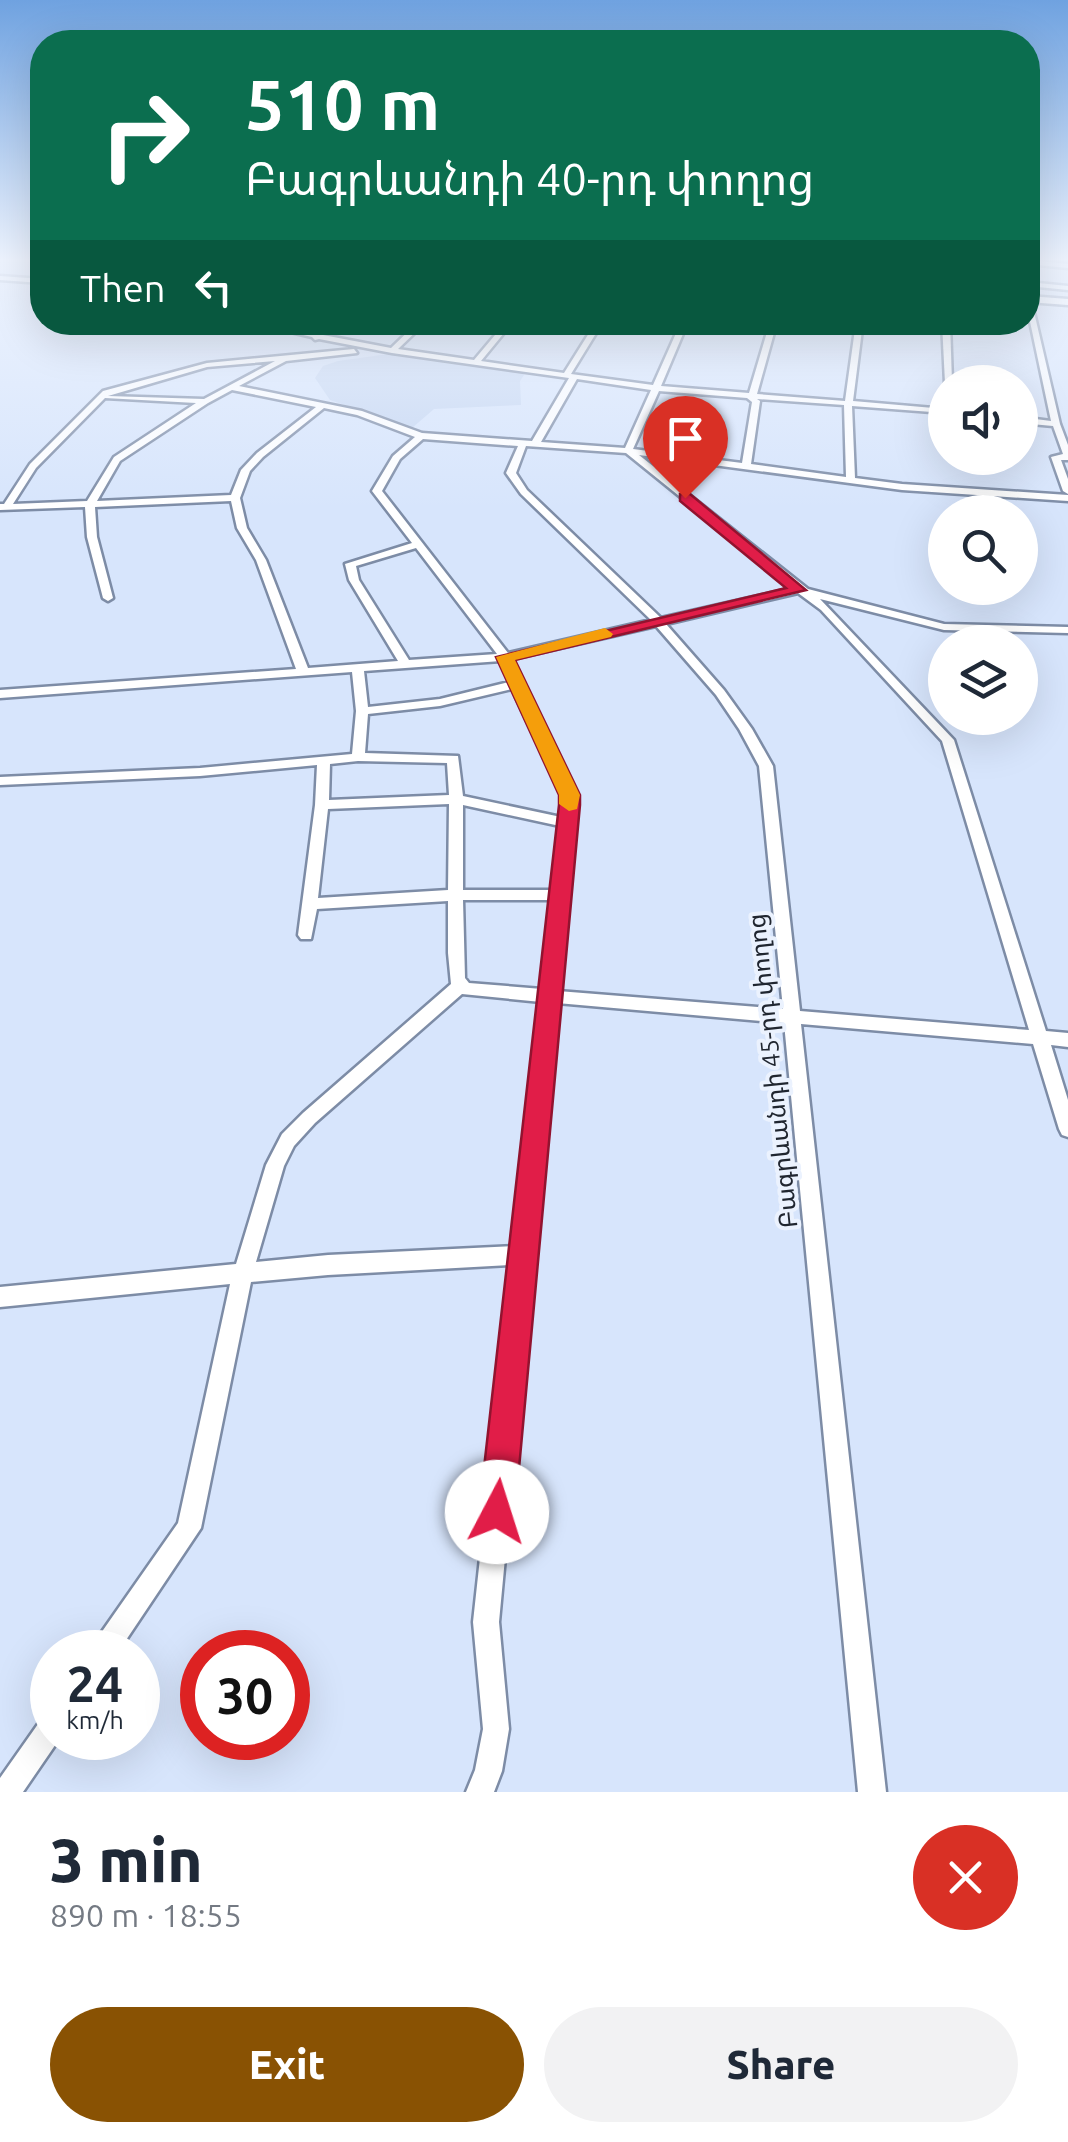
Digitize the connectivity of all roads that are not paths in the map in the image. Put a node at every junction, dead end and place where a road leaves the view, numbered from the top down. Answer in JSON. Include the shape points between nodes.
{"nodes":[{"id":1,"x":336,"y":342,"type":"edge"},
{"id":2,"x":402,"y":342,"type":"edge"},
{"id":3,"x":493,"y":342,"type":"edge"},
{"id":4,"x":589,"y":342,"type":"edge"},
{"id":5,"x":676,"y":342,"type":"edge"},
{"id":6,"x":768,"y":342,"type":"edge"},
{"id":7,"x":857,"y":342,"type":"edge"},
{"id":8,"x":1035,"y":342,"type":"edge"},
{"id":9,"x":373,"y":348,"type":"junction"},
{"id":10,"x":392,"y":351,"type":"junction"},
{"id":11,"x":285,"y":359,"type":"junction"},
{"id":12,"x":474,"y":364,"type":"junction"},
{"id":13,"x":570,"y":377,"type":"junction"},
{"id":14,"x":231,"y":387,"type":"junction"},
{"id":15,"x":654,"y":388,"type":"junction"},
{"id":16,"x":99,"y":399,"type":"junction"},
{"id":17,"x":751,"y":400,"type":"junction"},
{"id":18,"x":205,"y":401,"type":"junction"},
{"id":19,"x":322,"y":406,"type":"junction"},
{"id":20,"x":848,"y":406,"type":"junction"},
{"id":21,"x":928,"y":411,"type":"edge"},
{"id":22,"x":1038,"y":422,"type":"edge"},
{"id":23,"x":1056,"y":424,"type":"junction"},
{"id":24,"x":420,"y":436,"type":"junction"},
{"id":25,"x":529,"y":444,"type":"junction"},
{"id":26,"x":628,"y":452,"type":"junction"},
{"id":27,"x":1066,"y":457,"type":"edge"},
{"id":28,"x":746,"y":466,"type":"junction"},
{"id":29,"x":851,"y":481,"type":"junction"},
{"id":30,"x":1068,"y":494,"type":"edge"},
{"id":31,"x":235,"y":498,"type":"junction"},
{"id":32,"x":90,"y":504,"type":"junction"},
{"id":33,"x":3,"y":506,"type":"edge"},
{"id":34,"x":418,"y":544,"type":"junction"},
{"id":35,"x":798,"y":590,"type":"junction"},
{"id":36,"x":108,"y":598,"type":"dead end"},
{"id":37,"x":655,"y":622,"type":"junction"},
{"id":38,"x":1068,"y":630,"type":"edge"},
{"id":39,"x":505,"y":657,"type":"junction"},
{"id":40,"x":406,"y":665,"type":"junction"},
{"id":41,"x":358,"y":669,"type":"junction"},
{"id":42,"x":304,"y":673,"type":"junction"},
{"id":43,"x":516,"y":684,"type":"junction"},
{"id":44,"x":0,"y":694,"type":"edge"},
{"id":45,"x":362,"y":711,"type":"junction"},
{"id":46,"x":358,"y":757,"type":"junction"},
{"id":47,"x":324,"y":760,"type":"junction"},
{"id":48,"x":0,"y":781,"type":"edge"},
{"id":49,"x":457,"y":799,"type":"junction"},
{"id":50,"x":322,"y":805,"type":"junction"},
{"id":51,"x":565,"y":823,"type":"junction"},
{"id":52,"x":456,"y":895,"type":"junction"},
{"id":53,"x":559,"y":895,"type":"junction"},
{"id":54,"x":310,"y":904,"type":"junction"},
{"id":55,"x":306,"y":935,"type":"dead end"},
{"id":56,"x":460,"y":986,"type":"junction"},
{"id":57,"x":551,"y":997,"type":"junction"},
{"id":58,"x":791,"y":1019,"type":"junction"},
{"id":59,"x":1041,"y":1038,"type":"junction"},
{"id":60,"x":1068,"y":1040,"type":"edge"},
{"id":61,"x":1068,"y":1129,"type":"edge"},
{"id":62,"x":521,"y":1255,"type":"junction"},
{"id":63,"x":243,"y":1273,"type":"junction"},
{"id":64,"x":2,"y":1299,"type":"edge"},
{"id":65,"x":118,"y":1630,"type":"edge"},
{"id":66,"x":30,"y":1758,"type":"edge"},
{"id":67,"x":7,"y":1792,"type":"edge"},
{"id":68,"x":480,"y":1792,"type":"edge"},
{"id":69,"x":872,"y":1792,"type":"edge"}],
"edges":[{"from":1,"to":9,"type":"street"},
{"from":2,"to":10,"type":"street"},
{"from":3,"to":12,"type":"street"},
{"from":4,"to":13,"type":"street"},
{"from":5,"to":15,"type":"street"},
{"from":6,"to":17,"type":"street"},
{"from":7,"to":20,"type":"street"},
{"from":8,"to":23,"type":"street"},
{"from":9,"to":10,"type":"street"},
{"from":9,"to":11,"type":"street"},
{"from":10,"to":12,"type":"street"},
{"from":11,"to":14,"type":"street"},
{"from":11,"to":16,"type":"street","via":[[207,366]]},
{"from":12,"to":13,"type":"street"},
{"from":13,"to":15,"type":"street"},
{"from":13,"to":25,"type":"street"},
{"from":14,"to":18,"type":"street"},
{"from":14,"to":19,"type":"street"},
{"from":15,"to":17,"type":"street"},
{"from":15,"to":26,"type":"street"},
{"from":16,"to":18,"type":"street"},
{"from":16,"to":33,"type":"street"},
{"from":17,"to":20,"type":"street"},
{"from":17,"to":28,"type":"street","via":[[756,401]]},
{"from":18,"to":32,"type":"street","via":[[117,458]]},
{"from":19,"to":24,"type":"street","via":[[359,412]]},
{"from":19,"to":31,"type":"street","via":[[253,462]]},
{"from":20,"to":21,"type":"street"},
{"from":20,"to":29,"type":"street"},
{"from":22,"to":23,"type":"street"},
{"from":23,"to":27,"type":"street"},
{"from":24,"to":25,"type":"street"},
{"from":24,"to":34,"type":"street","via":[[377,485]]},
{"from":25,"to":26,"type":"street"},
{"from":25,"to":37,"type":"street","name":"Բագրևանդի 45-րդ փողոց","via":[[511,473],[524,492]]},
{"from":26,"to":28,"type":"street"},
{"from":26,"to":35,"type":"street"},
{"from":27,"to":30,"type":"street","via":[[1055,457]]},
{"from":28,"to":29,"type":"street"},
{"from":29,"to":30,"type":"street"},
{"from":31,"to":32,"type":"street"},
{"from":31,"to":42,"type":"street"},
{"from":32,"to":33,"type":"street"},
{"from":32,"to":36,"type":"street"},
{"from":34,"to":39,"type":"street"},
{"from":34,"to":40,"type":"street","via":[[350,564]]},
{"from":35,"to":37,"type":"street"},
{"from":35,"to":38,"type":"street","via":[[944,627]]},
{"from":35,"to":59,"type":"street","via":[[826,608],[948,740]]},
{"from":37,"to":39,"type":"street"},
{"from":37,"to":58,"type":"street","name":"Բագրևանդի 45-րդ փողոց","via":[[747,725],[766,766]]},
{"from":39,"to":40,"type":"street"},
{"from":39,"to":43,"type":"street"},
{"from":40,"to":41,"type":"street"},
{"from":41,"to":42,"type":"street"},
{"from":41,"to":45,"type":"street"},
{"from":42,"to":44,"type":"street"},
{"from":43,"to":45,"type":"street","via":[[424,709]]},
{"from":43,"to":51,"type":"street","via":[[569,795]]},
{"from":45,"to":46,"type":"street"},
{"from":46,"to":47,"type":"street"},
{"from":46,"to":49,"type":"street","via":[[453,758]]},
{"from":47,"to":48,"type":"street"},
{"from":47,"to":50,"type":"street"},
{"from":49,"to":50,"type":"street"},
{"from":49,"to":51,"type":"street"},
{"from":49,"to":52,"type":"street"},
{"from":50,"to":54,"type":"street"},
{"from":51,"to":53,"type":"street"},
{"from":52,"to":53,"type":"street"},
{"from":52,"to":54,"type":"street"},
{"from":52,"to":56,"type":"street"},
{"from":53,"to":57,"type":"street"},
{"from":54,"to":55,"type":"street"},
{"from":56,"to":57,"type":"street"},
{"from":56,"to":63,"type":"street","via":[[288,1140]]},
{"from":57,"to":58,"type":"street"},
{"from":57,"to":62,"type":"street"},
{"from":58,"to":59,"type":"street"},
{"from":58,"to":69,"type":"street","name":"Բագրևանդի 45-րդ փողոց"},
{"from":59,"to":60,"type":"street"},
{"from":59,"to":61,"type":"street"},
{"from":62,"to":63,"type":"street"},
{"from":62,"to":68,"type":"street","via":[[486,1622],[499,1736]]},
{"from":63,"to":64,"type":"street"},
{"from":63,"to":65,"type":"street","via":[[189,1528]]},
{"from":66,"to":67,"type":"street"}]}
